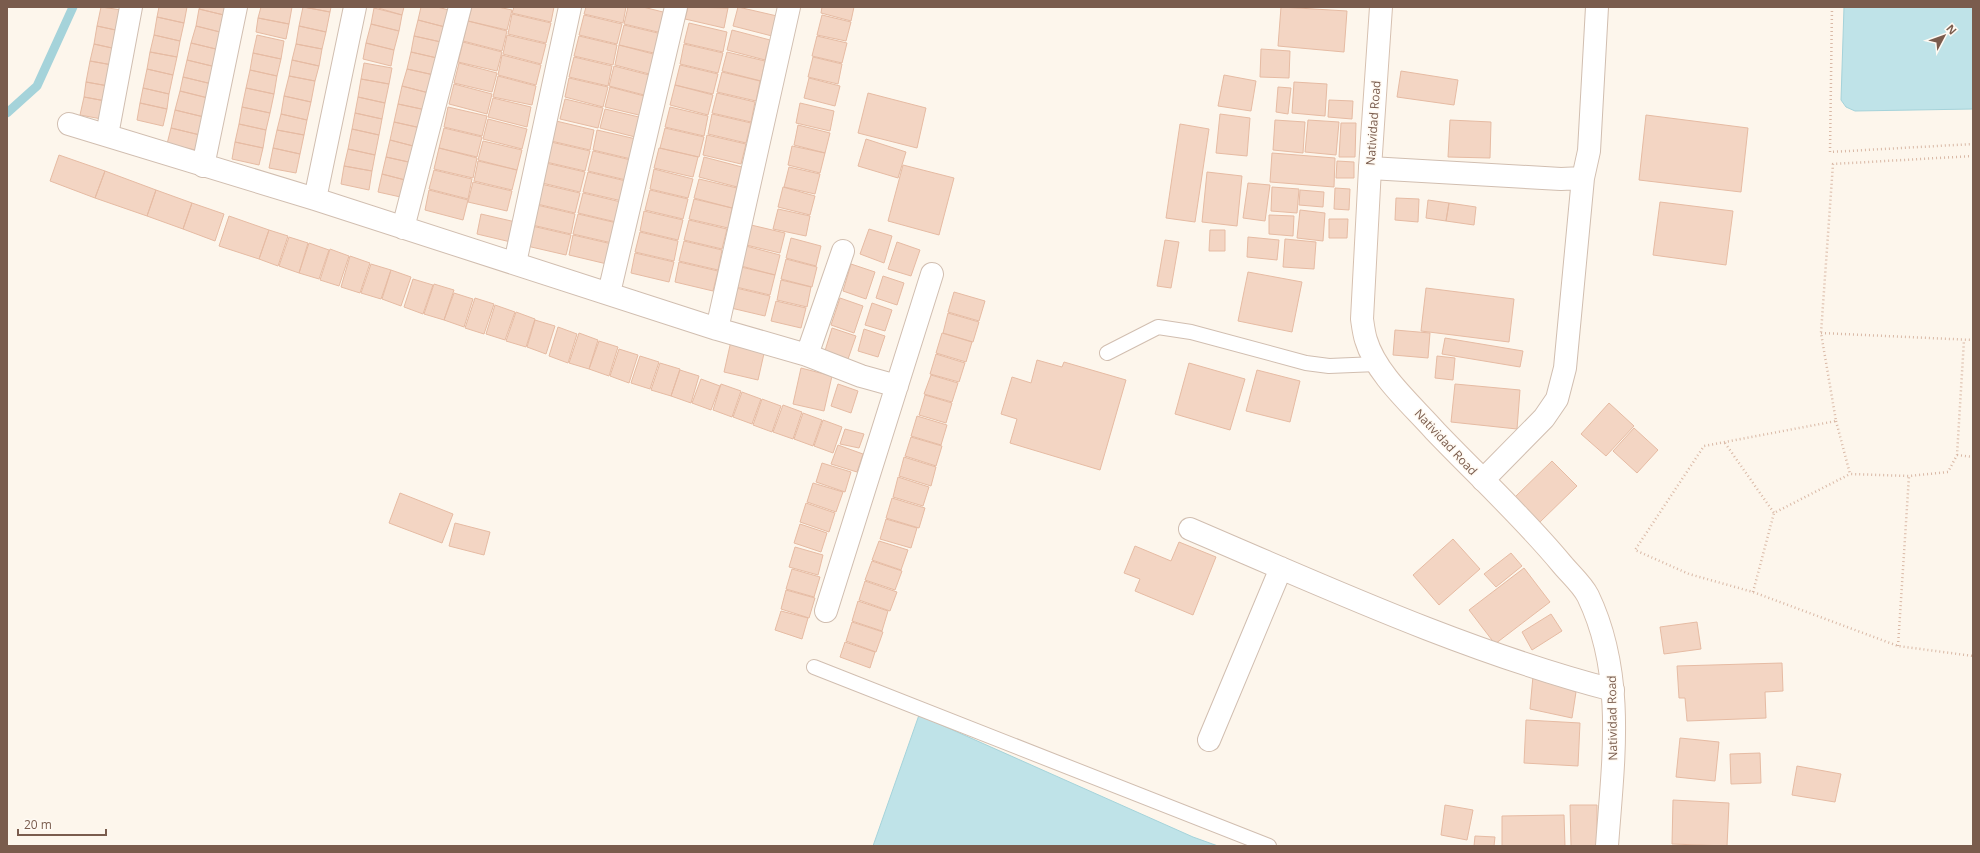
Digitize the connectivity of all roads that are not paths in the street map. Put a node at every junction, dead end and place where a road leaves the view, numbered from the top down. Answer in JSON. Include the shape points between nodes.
{"nodes":[{"id":1,"x":131,"y":7,"type":"edge"},
{"id":2,"x":236,"y":7,"type":"edge"},
{"id":3,"x":355,"y":7,"type":"edge"},
{"id":4,"x":460,"y":7,"type":"edge"},
{"id":5,"x":570,"y":7,"type":"edge"},
{"id":6,"x":676,"y":7,"type":"edge"},
{"id":7,"x":1382,"y":7,"type":"edge"},
{"id":8,"x":1597,"y":7,"type":"edge"},
{"id":9,"x":786,"y":8,"type":"edge"},
{"id":10,"x":69,"y":124,"type":"dead end"},
{"id":11,"x":107,"y":135,"type":"junction"},
{"id":12,"x":203,"y":166,"type":"junction"},
{"id":13,"x":1370,"y":168,"type":"junction"},
{"id":14,"x":1583,"y":178,"type":"junction"},
{"id":15,"x":315,"y":199,"type":"junction"},
{"id":16,"x":403,"y":228,"type":"junction"},
{"id":17,"x":843,"y":251,"type":"dead end"},
{"id":18,"x":515,"y":264,"type":"junction"},
{"id":19,"x":932,"y":274,"type":"dead end"},
{"id":20,"x":609,"y":293,"type":"junction"},
{"id":21,"x":717,"y":329,"type":"junction"},
{"id":22,"x":1107,"y":353,"type":"dead end"},
{"id":23,"x":807,"y":355,"type":"junction"},
{"id":24,"x":1377,"y":364,"type":"junction"},
{"id":25,"x":898,"y":386,"type":"junction"},
{"id":26,"x":1483,"y":480,"type":"junction"},
{"id":27,"x":1190,"y":529,"type":"dead end"},
{"id":28,"x":1281,"y":568,"type":"junction"},
{"id":29,"x":826,"y":611,"type":"dead end"},
{"id":30,"x":814,"y":667,"type":"dead end"},
{"id":31,"x":1613,"y":690,"type":"junction"},
{"id":32,"x":1209,"y":740,"type":"dead end"},
{"id":33,"x":1270,"y":846,"type":"edge"},
{"id":34,"x":1607,"y":846,"type":"edge"}],
"edges":[{"from":1,"to":11,"type":"street"},
{"from":2,"to":12,"type":"street"},
{"from":3,"to":15,"type":"street"},
{"from":4,"to":16,"type":"street"},
{"from":5,"to":18,"type":"street"},
{"from":6,"to":20,"type":"street"},
{"from":7,"to":13,"type":"street","name":"Natividad Road"},
{"from":8,"to":14,"type":"street","via":[[1589,151]]},
{"from":9,"to":21,"type":"street"},
{"from":10,"to":11,"type":"street"},
{"from":11,"to":12,"type":"street"},
{"from":12,"to":15,"type":"street"},
{"from":13,"to":14,"type":"street","via":[[1561,179]]},
{"from":13,"to":24,"type":"street","name":"Natividad Road","via":[[1362,319],[1366,341]]},
{"from":14,"to":26,"type":"street","via":[[1565,368],[1557,399],[1544,418]]},
{"from":15,"to":16,"type":"street"},
{"from":16,"to":18,"type":"street"},
{"from":17,"to":23,"type":"street"},
{"from":18,"to":20,"type":"street"},
{"from":19,"to":25,"type":"street"},
{"from":20,"to":21,"type":"street"},
{"from":21,"to":23,"type":"street"},
{"from":22,"to":24,"type":"lane","via":[[1158,327],[1191,332],[1306,363],[1329,366]]},
{"from":23,"to":25,"type":"street","via":[[861,376]]},
{"from":24,"to":26,"type":"street","name":"Natividad Road","via":[[1405,399]]},
{"from":25,"to":29,"type":"street"},
{"from":26,"to":31,"type":"street","name":"Natividad Road","via":[[1539,536],[1588,595],[1604,636]]},
{"from":27,"to":28,"type":"street"},
{"from":28,"to":31,"type":"street","via":[[1400,618],[1536,667]]},
{"from":28,"to":32,"type":"street"},
{"from":30,"to":33,"type":"lane"},
{"from":31,"to":34,"type":"street","name":"Natividad Road","via":[[1614,757]]}]}
